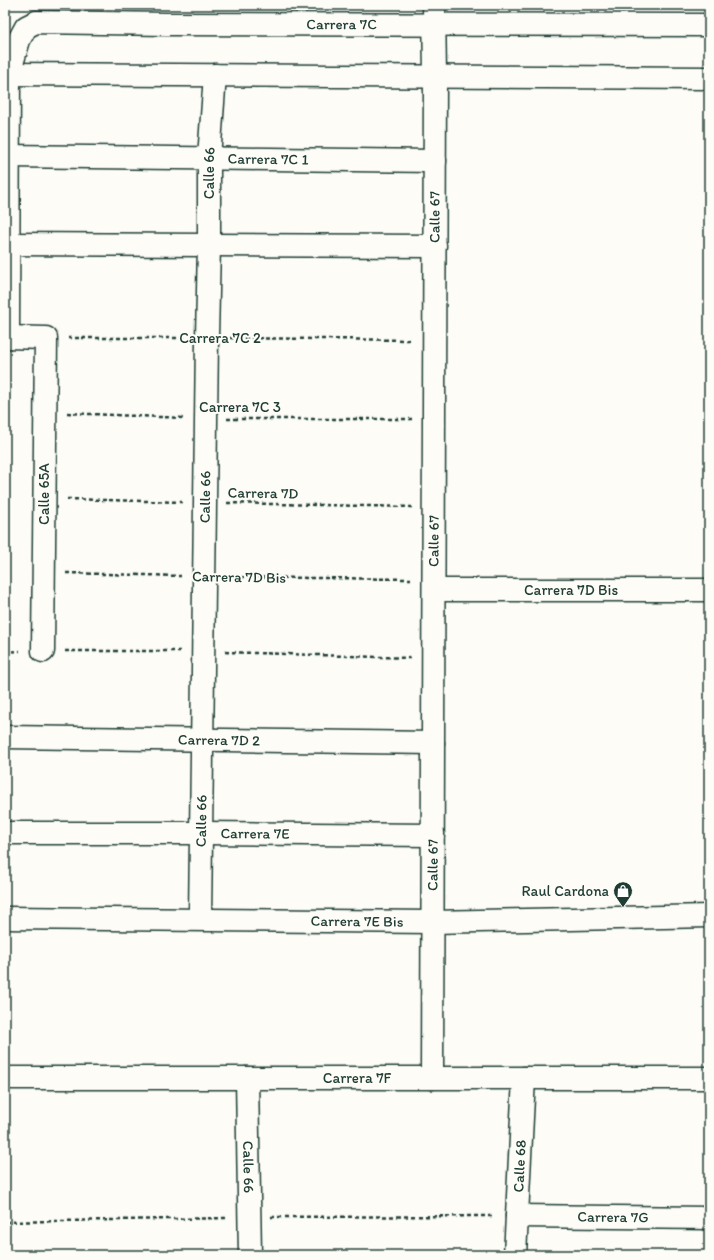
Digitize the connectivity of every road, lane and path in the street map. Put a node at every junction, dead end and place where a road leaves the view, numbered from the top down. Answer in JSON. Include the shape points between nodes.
{"nodes":[{"id":1,"x":433,"y":15,"type":"edge"},
{"id":2,"x":709,"y":25,"type":"edge"},
{"id":3,"x":7,"y":74,"type":"edge"},
{"id":4,"x":214,"y":75,"type":"junction"},
{"id":5,"x":435,"y":76,"type":"junction"},
{"id":6,"x":709,"y":78,"type":"edge"},
{"id":7,"x":7,"y":156,"type":"edge"},
{"id":8,"x":209,"y":158,"type":"junction"},
{"id":9,"x":435,"y":161,"type":"junction"},
{"id":10,"x":7,"y":244,"type":"edge"},
{"id":11,"x":209,"y":245,"type":"junction"},
{"id":12,"x":435,"y":246,"type":"junction"},
{"id":13,"x":6,"y":337,"type":"edge"},
{"id":14,"x":46,"y":338,"type":"junction"},
{"id":15,"x":207,"y":338,"type":"junction"},
{"id":16,"x":434,"y":340,"type":"junction"},
{"id":17,"x":45,"y":412,"type":"junction"},
{"id":18,"x":434,"y":418,"type":"junction"},
{"id":19,"x":206,"y":419,"type":"junction"},
{"id":20,"x":44,"y":499,"type":"junction"},
{"id":21,"x":205,"y":503,"type":"junction"},
{"id":22,"x":434,"y":507,"type":"junction"},
{"id":23,"x":44,"y":573,"type":"junction"},
{"id":24,"x":204,"y":577,"type":"junction"},
{"id":25,"x":434,"y":585,"type":"junction"},
{"id":26,"x":709,"y":590,"type":"edge"},
{"id":27,"x":43,"y":651,"type":"dead end"},
{"id":28,"x":5,"y":737,"type":"edge"},
{"id":29,"x":202,"y":739,"type":"junction"},
{"id":30,"x":433,"y":743,"type":"junction"},
{"id":31,"x":5,"y":833,"type":"edge"},
{"id":32,"x":201,"y":833,"type":"junction"},
{"id":33,"x":433,"y":835,"type":"junction"},
{"id":34,"x":709,"y":916,"type":"edge"},
{"id":35,"x":5,"y":918,"type":"edge"},
{"id":36,"x":200,"y":919,"type":"junction"},
{"id":37,"x":432,"y":922,"type":"junction"},
{"id":38,"x":5,"y":1078,"type":"edge"},
{"id":39,"x":247,"y":1078,"type":"junction"},
{"id":40,"x":432,"y":1078,"type":"junction"},
{"id":41,"x":524,"y":1078,"type":"junction"},
{"id":42,"x":709,"y":1078,"type":"edge"},
{"id":43,"x":517,"y":1216,"type":"junction"},
{"id":44,"x":709,"y":1218,"type":"edge"},
{"id":45,"x":250,"y":1255,"type":"edge"},
{"id":46,"x":515,"y":1255,"type":"edge"}],
"edges":[{"from":1,"to":2,"type":"street","name":"Carrera 7C"},
{"from":1,"to":3,"type":"street","name":"Carrera 7C","via":[[167,24],[36,22],[26,28],[19,40]]},
{"from":1,"to":5,"type":"street","name":"Calle 67"},
{"from":3,"to":4,"type":"street"},
{"from":3,"to":7,"type":"street","name":"Carrera 7C"},
{"from":4,"to":5,"type":"street"},
{"from":4,"to":8,"type":"street","name":"Calle 66"},
{"from":5,"to":6,"type":"street"},
{"from":5,"to":9,"type":"street","name":"Calle 67"},
{"from":7,"to":8,"type":"street","name":"Carrera 7C 1"},
{"from":7,"to":10,"type":"street","name":"Carrera 7C"},
{"from":8,"to":9,"type":"street","name":"Carrera 7C 1"},
{"from":8,"to":11,"type":"street","name":"Calle 66"},
{"from":9,"to":12,"type":"street","name":"Calle 67"},
{"from":10,"to":11,"type":"street"},
{"from":10,"to":13,"type":"street","name":"Carrera 7C"},
{"from":11,"to":12,"type":"street"},
{"from":11,"to":15,"type":"street","name":"Calle 66"},
{"from":12,"to":16,"type":"street","name":"Calle 67"},
{"from":13,"to":14,"type":"street"},
{"from":14,"to":15,"type":"path","name":"Carrera 7C 2"},
{"from":14,"to":17,"type":"street","name":"Calle 65A"},
{"from":15,"to":16,"type":"path","name":"Carrera 7C 2"},
{"from":15,"to":19,"type":"street","name":"Calle 66"},
{"from":16,"to":18,"type":"street","name":"Calle 67"},
{"from":17,"to":19,"type":"path","name":"Carrera 7C 3"},
{"from":17,"to":20,"type":"street","name":"Calle 65A"},
{"from":18,"to":19,"type":"path","name":"Carrera 7C 3"},
{"from":18,"to":22,"type":"street","name":"Calle 67"},
{"from":19,"to":21,"type":"street","name":"Calle 66"},
{"from":20,"to":21,"type":"path","name":"Carrera 7D"},
{"from":20,"to":23,"type":"street","name":"Calle 65A"},
{"from":21,"to":22,"type":"path","name":"Carrera 7D"},
{"from":21,"to":24,"type":"street","name":"Calle 66"},
{"from":22,"to":25,"type":"street","name":"Calle 67"},
{"from":23,"to":24,"type":"path","name":"Carrera 7D Bis"},
{"from":23,"to":27,"type":"street","name":"Calle 65A"},
{"from":24,"to":25,"type":"path","name":"Carrera 7D Bis"},
{"from":24,"to":29,"type":"street","name":"Calle 66"},
{"from":25,"to":26,"type":"street","name":"Carrera 7D Bis"},
{"from":25,"to":30,"type":"street","name":"Calle 67"},
{"from":28,"to":29,"type":"street","name":"Carrera 7D 2"},
{"from":29,"to":30,"type":"street","name":"Carrera 7D 2"},
{"from":29,"to":32,"type":"street","name":"Calle 66"},
{"from":30,"to":33,"type":"street","name":"Calle 67"},
{"from":31,"to":32,"type":"street","name":"Carrera 7E"},
{"from":32,"to":33,"type":"street","name":"Carrera 7E"},
{"from":32,"to":36,"type":"street","name":"Calle 66"},
{"from":33,"to":37,"type":"street","name":"Calle 67"},
{"from":34,"to":37,"type":"street","name":"Carrera 7E Bis"},
{"from":35,"to":36,"type":"street","name":"Carrera 7E Bis"},
{"from":36,"to":37,"type":"street","name":"Carrera 7E Bis"},
{"from":37,"to":40,"type":"street","name":"Calle 67"},
{"from":38,"to":39,"type":"street","name":"Carrera 7F"},
{"from":39,"to":40,"type":"street","name":"Carrera 7F"},
{"from":39,"to":45,"type":"street","name":"Calle 66"},
{"from":40,"to":41,"type":"street","name":"Carrera 7F"},
{"from":41,"to":42,"type":"street","name":"Carrera 7F"},
{"from":41,"to":43,"type":"street","name":"Calle 68"},
{"from":43,"to":44,"type":"street","name":"Carrera 7G"},
{"from":43,"to":46,"type":"street","name":"Calle 68"}]}
